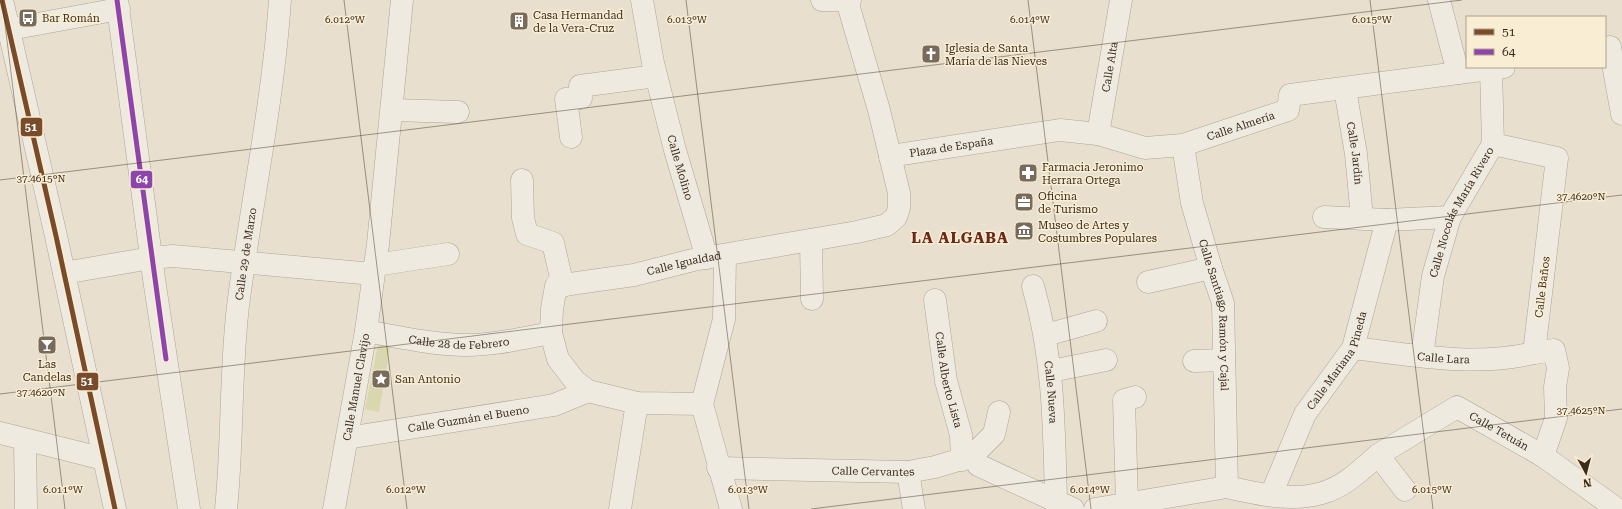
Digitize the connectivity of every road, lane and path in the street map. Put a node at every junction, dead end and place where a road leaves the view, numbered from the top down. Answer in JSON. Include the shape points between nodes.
{"nodes":[{"id":1,"x":2,"y":0,"type":"edge"},
{"id":2,"x":280,"y":0,"type":"edge"},
{"id":3,"x":402,"y":0,"type":"edge"},
{"id":4,"x":642,"y":0,"type":"edge"},
{"id":5,"x":822,"y":0,"type":"edge"},
{"id":6,"x":848,"y":0,"type":"edge"},
{"id":7,"x":1121,"y":0,"type":"edge"},
{"id":8,"x":1438,"y":0,"type":"edge"},
{"id":9,"x":118,"y":4,"type":"edge"},
{"id":10,"x":20,"y":27,"type":"dead end"},
{"id":11,"x":1612,"y":47,"type":"edge"},
{"id":12,"x":1498,"y":68,"type":"edge"},
{"id":13,"x":1458,"y":73,"type":"junction"},
{"id":14,"x":656,"y":76,"type":"junction"},
{"id":15,"x":1345,"y":90,"type":"junction"},
{"id":16,"x":392,"y":110,"type":"junction"},
{"id":17,"x":458,"y":112,"type":"dead end"},
{"id":18,"x":1622,"y":114,"type":"edge"},
{"id":19,"x":1098,"y":134,"type":"junction"},
{"id":20,"x":571,"y":137,"type":"dead end"},
{"id":21,"x":1012,"y":137,"type":"joint"},
{"id":22,"x":1493,"y":144,"type":"junction"},
{"id":23,"x":1183,"y":145,"type":"junction"},
{"id":24,"x":890,"y":156,"type":"junction"},
{"id":25,"x":522,"y":180,"type":"dead end"},
{"id":26,"x":1324,"y":217,"type":"dead end"},
{"id":27,"x":1450,"y":217,"type":"junction"},
{"id":28,"x":1362,"y":218,"type":"junction"},
{"id":29,"x":1387,"y":220,"type":"junction"},
{"id":30,"x":811,"y":240,"type":"junction"},
{"id":31,"x":448,"y":254,"type":"dead end"},
{"id":32,"x":716,"y":256,"type":"junction"},
{"id":33,"x":151,"y":258,"type":"junction"},
{"id":34,"x":245,"y":262,"type":"junction"},
{"id":35,"x":1211,"y":268,"type":"junction"},
{"id":36,"x":374,"y":270,"type":"junction"},
{"id":37,"x":64,"y":273,"type":"junction"},
{"id":38,"x":1148,"y":282,"type":"dead end"},
{"id":39,"x":559,"y":286,"type":"junction"},
{"id":40,"x":1033,"y":286,"type":"dead end"},
{"id":41,"x":812,"y":299,"type":"dead end"},
{"id":42,"x":935,"y":300,"type":"dead end"},
{"id":43,"x":1096,"y":321,"type":"dead end"},
{"id":44,"x":366,"y":331,"type":"junction"},
{"id":45,"x":551,"y":333,"type":"junction"},
{"id":46,"x":1046,"y":335,"type":"junction"},
{"id":47,"x":1353,"y":348,"type":"junction"},
{"id":48,"x":1534,"y":353,"type":"junction"},
{"id":49,"x":1422,"y":356,"type":"junction"},
{"id":50,"x":1106,"y":360,"type":"dead end"},
{"id":51,"x":1224,"y":360,"type":"junction"},
{"id":52,"x":1194,"y":361,"type":"dead end"},
{"id":53,"x":1051,"y":371,"type":"junction"},
{"id":54,"x":588,"y":391,"type":"junction"},
{"id":55,"x":1135,"y":397,"type":"dead end"},
{"id":56,"x":637,"y":402,"type":"junction"},
{"id":57,"x":702,"y":404,"type":"junction"},
{"id":58,"x":999,"y":412,"type":"dead end"},
{"id":59,"x":0,"y":433,"type":"edge"},
{"id":60,"x":347,"y":438,"type":"junction"},
{"id":61,"x":25,"y":440,"type":"junction"},
{"id":62,"x":1378,"y":455,"type":"junction"},
{"id":63,"x":1543,"y":456,"type":"junction"},
{"id":64,"x":104,"y":459,"type":"junction"},
{"id":65,"x":970,"y":462,"type":"junction"},
{"id":66,"x":718,"y":468,"type":"junction"},
{"id":67,"x":908,"y":472,"type":"junction"},
{"id":68,"x":1405,"y":490,"type":"dead end"},
{"id":69,"x":1271,"y":495,"type":"junction"},
{"id":70,"x":1239,"y":496,"type":"edge"},
{"id":71,"x":1064,"y":505,"type":"edge"},
{"id":72,"x":1109,"y":507,"type":"edge"},
{"id":73,"x":1613,"y":508,"type":"edge"},
{"id":74,"x":26,"y":509,"type":"edge"},
{"id":75,"x":116,"y":509,"type":"edge"},
{"id":76,"x":189,"y":509,"type":"edge"},
{"id":77,"x":226,"y":509,"type":"edge"},
{"id":78,"x":334,"y":509,"type":"edge"},
{"id":79,"x":620,"y":509,"type":"edge"},
{"id":80,"x":731,"y":509,"type":"edge"},
{"id":81,"x":914,"y":509,"type":"edge"}],
"edges":[{"from":1,"to":37,"type":"street"},
{"from":2,"to":34,"type":"street","name":"Calle 29 de Marzo","via":[[272,90]]},
{"from":3,"to":16,"type":"street","name":"Calle Manuel Clavijo"},
{"from":4,"to":14,"type":"street","name":"Calle Molino"},
{"from":5,"to":6,"type":"street"},
{"from":6,"to":24,"type":"street"},
{"from":7,"to":19,"type":"street","name":"Calle Alta"},
{"from":8,"to":13,"type":"street"},
{"from":9,"to":10,"type":"street"},
{"from":9,"to":33,"type":"street"},
{"from":11,"to":18,"type":"street"},
{"from":12,"to":13,"type":"street","name":"Calle Almería"},
{"from":12,"to":22,"type":"street","name":"Calle Nocolás María Rivero"},
{"from":13,"to":15,"type":"street","name":"Calle Almería"},
{"from":14,"to":20,"type":"street","via":[[580,86],[581,98],[566,99]]},
{"from":14,"to":32,"type":"street","name":"Calle Molino","via":[[675,150]]},
{"from":15,"to":23,"type":"street","name":"Calle Almería","via":[[1290,95],[1288,110]]},
{"from":15,"to":28,"type":"street","name":"Calle Jardín","via":[[1356,154]]},
{"from":16,"to":17,"type":"street"},
{"from":16,"to":36,"type":"street","name":"Calle Manuel Clavijo"},
{"from":19,"to":21,"type":"street","name":"Calle Almería","via":[[1060,130]]},
{"from":19,"to":23,"type":"street","name":"Calle Almería","via":[[1145,148]]},
{"from":21,"to":24,"type":"street","name":"Plaza de España"},
{"from":22,"to":27,"type":"street","name":"Calle Nocolás María Rivero"},
{"from":22,"to":48,"type":"street","name":"Calle Baños","via":[[1557,158]]},
{"from":23,"to":35,"type":"street","name":"Calle Santiago Ramón y Cajal","via":[[1192,203]]},
{"from":24,"to":30,"type":"street","name":"Calle Igualdad","via":[[899,193],[896,217],[887,225]]},
{"from":25,"to":39,"type":"street","via":[[526,234],[553,243]]},
{"from":26,"to":28,"type":"street"},
{"from":27,"to":29,"type":"street"},
{"from":27,"to":49,"type":"street","name":"Calle Nocolás María Rivero","via":[[1433,276]]},
{"from":28,"to":29,"type":"street"},
{"from":29,"to":47,"type":"street","name":"Calle Mariana Pineda"},
{"from":30,"to":32,"type":"street","name":"Calle Igualdad"},
{"from":30,"to":41,"type":"street"},
{"from":31,"to":36,"type":"street"},
{"from":32,"to":39,"type":"street","name":"Calle Igualdad","via":[[634,275]]},
{"from":32,"to":57,"type":"street","name":"Calle Molino","via":[[724,319]]},
{"from":33,"to":34,"type":"street","via":[[173,256]]},
{"from":33,"to":37,"type":"street"},
{"from":33,"to":76,"type":"street"},
{"from":34,"to":36,"type":"street"},
{"from":34,"to":77,"type":"street","name":"Calle 29 de Marzo","via":[[235,342]]},
{"from":35,"to":38,"type":"street"},
{"from":35,"to":51,"type":"street","name":"Calle Santiago Ramón y Cajal","via":[[1223,303]]},
{"from":36,"to":44,"type":"street","name":"Calle Manuel Clavijo"},
{"from":37,"to":64,"type":"street"},
{"from":39,"to":45,"type":"street","via":[[552,309]]},
{"from":40,"to":46,"type":"street","name":"Calle Nueva"},
{"from":42,"to":65,"type":"street","name":"Calle Alberto Lista","via":[[946,381]]},
{"from":43,"to":46,"type":"street"},
{"from":44,"to":45,"type":"street","name":"Calle 28 de Febrero","via":[[464,345]]},
{"from":44,"to":60,"type":"street","name":"Calle Manuel Clavijo"},
{"from":45,"to":54,"type":"street","via":[[558,360],[575,381]]},
{"from":46,"to":53,"type":"street","name":"Calle Nueva"},
{"from":47,"to":49,"type":"street","name":"Calle Lara"},
{"from":47,"to":69,"type":"street","name":"Calle Mariana Pineda","via":[[1305,414]]},
{"from":48,"to":49,"type":"street","name":"Calle Lara","via":[[1513,358],[1474,361]]},
{"from":48,"to":63,"type":"street","via":[[1554,350],[1558,368],[1555,387],[1556,418]]},
{"from":50,"to":53,"type":"street"},
{"from":51,"to":52,"type":"street"},
{"from":51,"to":70,"type":"street","name":"Calle Santiago Ramón y Cajal"},
{"from":53,"to":71,"type":"street","name":"Calle Nueva"},
{"from":54,"to":56,"type":"street"},
{"from":54,"to":60,"type":"street","name":"Calle Guzmán el Bueno","via":[[554,405]]},
{"from":55,"to":72,"type":"street","via":[[1124,400]]},
{"from":56,"to":57,"type":"street"},
{"from":56,"to":79,"type":"street"},
{"from":57,"to":66,"type":"street"},
{"from":58,"to":65,"type":"street","name":"Calle Cervantes","via":[[994,434],[972,456]]},
{"from":59,"to":61,"type":"street"},
{"from":60,"to":78,"type":"street","name":"Calle Manuel Clavijo"},
{"from":61,"to":64,"type":"street"},
{"from":61,"to":74,"type":"street"},
{"from":62,"to":63,"type":"street","name":"Calle Tetuán","via":[[1457,407]]},
{"from":62,"to":68,"type":"street"},
{"from":62,"to":69,"type":"street","name":"Calle Tetuán","via":[[1344,482],[1322,493],[1297,497]]},
{"from":63,"to":73,"type":"street","name":"Calle Tetuán"},
{"from":64,"to":75,"type":"street"},
{"from":65,"to":67,"type":"street","name":"Calle Cervantes"},
{"from":65,"to":71,"type":"street"},
{"from":66,"to":67,"type":"street","name":"Calle Cervantes"},
{"from":66,"to":80,"type":"street"},
{"from":67,"to":81,"type":"street"},
{"from":69,"to":70,"type":"street","name":"Calle Tetuán"},
{"from":70,"to":72,"type":"street"}]}
